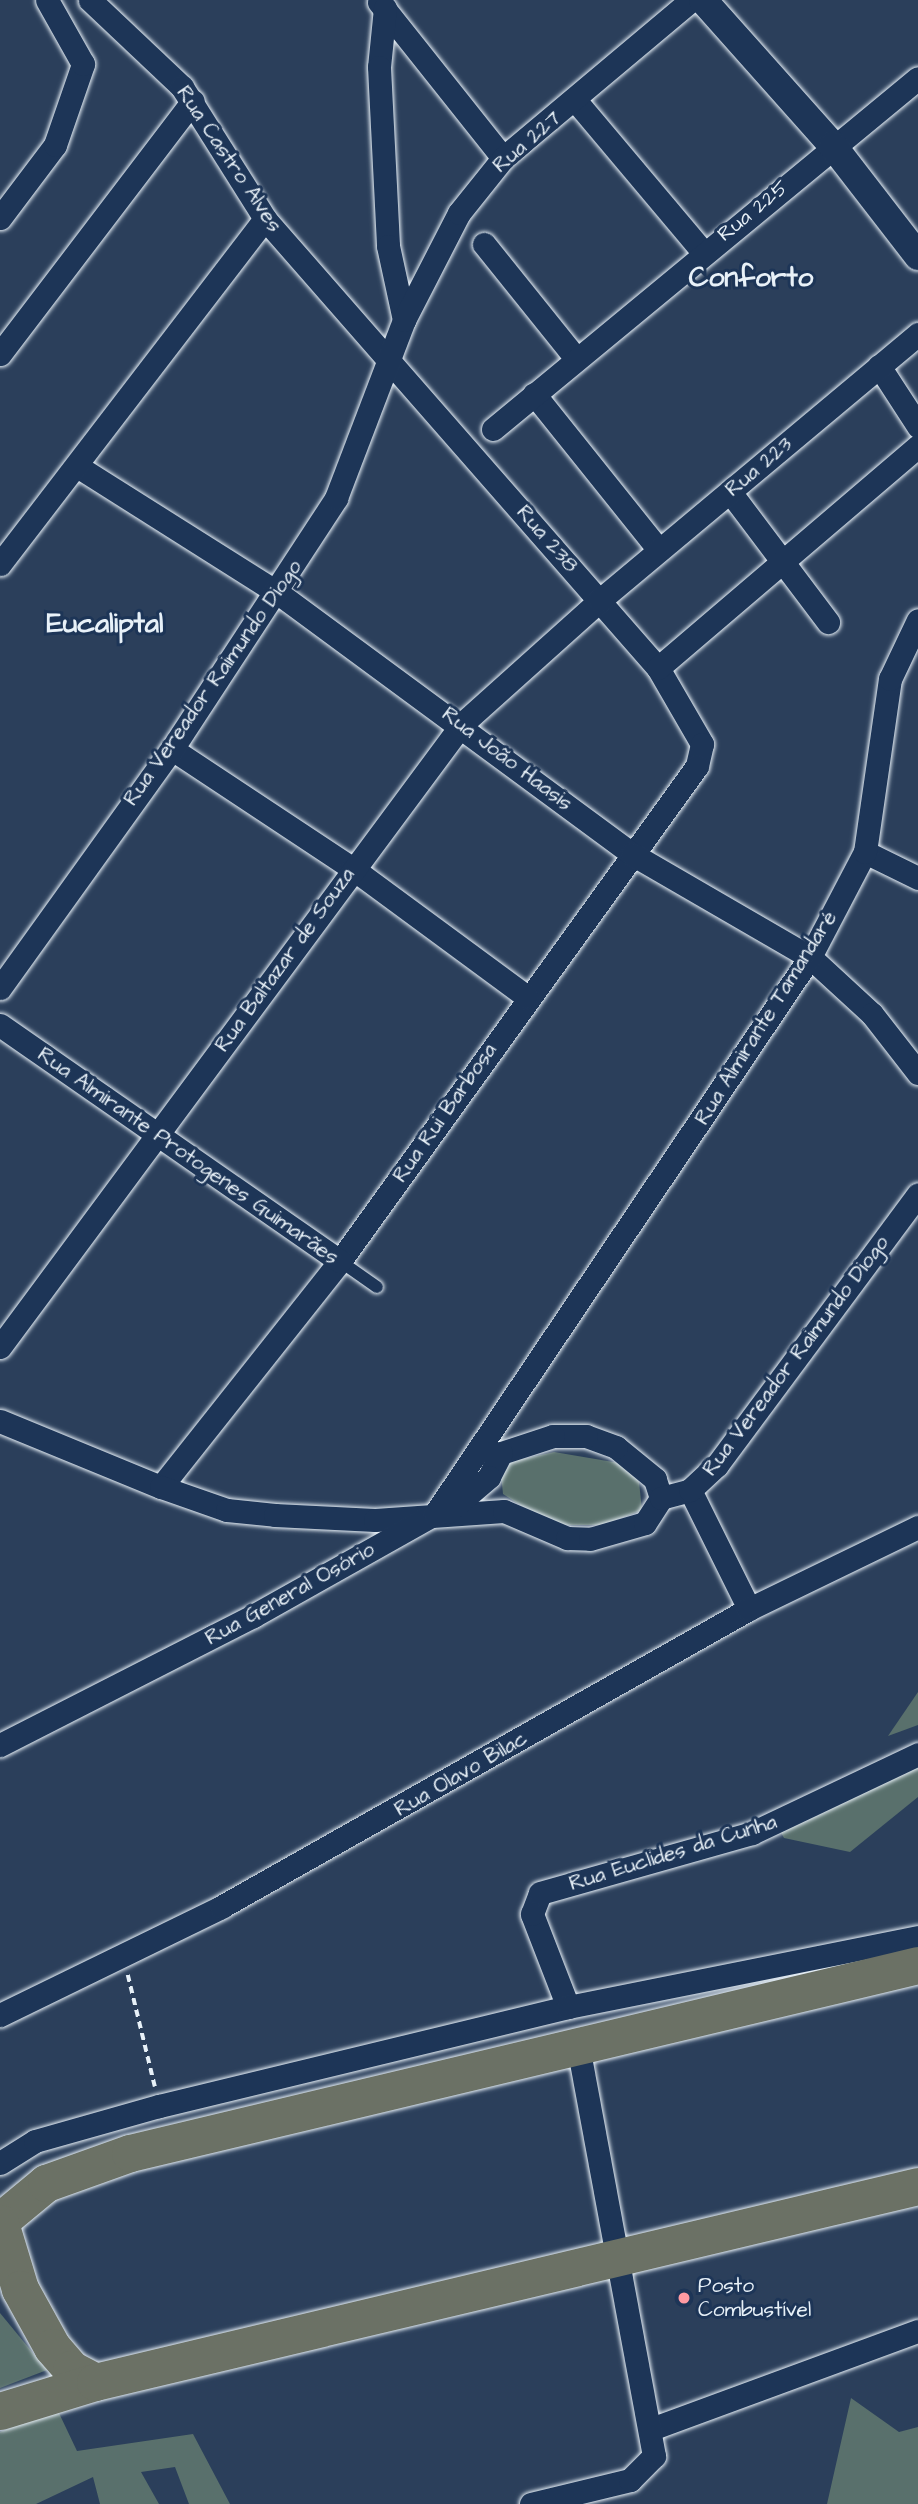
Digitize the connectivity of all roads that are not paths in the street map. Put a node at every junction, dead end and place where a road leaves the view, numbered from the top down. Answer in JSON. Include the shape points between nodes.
{"nodes":[{"id":1,"x":47,"y":0,"type":"edge"},
{"id":2,"x":90,"y":0,"type":"edge"},
{"id":3,"x":691,"y":0,"type":"edge"},
{"id":4,"x":703,"y":0,"type":"edge"},
{"id":5,"x":381,"y":4,"type":"edge"},
{"id":6,"x":918,"y":78,"type":"edge"},
{"id":7,"x":575,"y":100,"type":"junction"},
{"id":8,"x":193,"y":101,"type":"junction"},
{"id":9,"x":833,"y":146,"type":"junction"},
{"id":10,"x":503,"y":158,"type":"junction"},
{"id":11,"x":0,"y":218,"type":"edge"},
{"id":12,"x":265,"y":219,"type":"junction"},
{"id":13,"x":484,"y":244,"type":"dead end"},
{"id":14,"x":702,"y":252,"type":"junction"},
{"id":15,"x":918,"y":256,"type":"edge"},
{"id":16,"x":404,"y":320,"type":"junction"},
{"id":17,"x":918,"y":334,"type":"edge"},
{"id":18,"x":0,"y":354,"type":"edge"},
{"id":19,"x":389,"y":357,"type":"junction"},
{"id":20,"x":575,"y":357,"type":"junction"},
{"id":21,"x":880,"y":366,"type":"junction"},
{"id":22,"x":534,"y":394,"type":"junction"},
{"id":23,"x":918,"y":426,"type":"edge"},
{"id":24,"x":493,"y":429,"type":"dead end"},
{"id":25,"x":918,"y":446,"type":"edge"},
{"id":26,"x":77,"y":466,"type":"junction"},
{"id":27,"x":730,"y":492,"type":"junction"},
{"id":28,"x":659,"y":550,"type":"junction"},
{"id":29,"x":785,"y":562,"type":"junction"},
{"id":30,"x":0,"y":564,"type":"edge"},
{"id":31,"x":278,"y":593,"type":"junction"},
{"id":32,"x":600,"y":600,"type":"junction"},
{"id":33,"x":918,"y":620,"type":"edge"},
{"id":34,"x":828,"y":622,"type":"dead end"},
{"id":35,"x":657,"y":668,"type":"junction"},
{"id":36,"x":463,"y":724,"type":"junction"},
{"id":37,"x":698,"y":727,"type":"joint"},
{"id":38,"x":172,"y":749,"type":"junction"},
{"id":39,"x":864,"y":852,"type":"junction"},
{"id":40,"x":632,"y":854,"type":"junction"},
{"id":41,"x":352,"y":868,"type":"junction"},
{"id":42,"x":918,"y":878,"type":"edge"},
{"id":43,"x":810,"y":957,"type":"junction"},
{"id":44,"x":0,"y":988,"type":"edge"},
{"id":45,"x":527,"y":997,"type":"junction"},
{"id":46,"x":0,"y":1025,"type":"edge"},
{"id":47,"x":918,"y":1073,"type":"edge"},
{"id":48,"x":156,"y":1137,"type":"junction"},
{"id":49,"x":918,"y":1194,"type":"edge"},
{"id":50,"x":340,"y":1261,"type":"junction"},
{"id":51,"x":377,"y":1287,"type":"dead end"},
{"id":52,"x":0,"y":1347,"type":"edge"},
{"id":53,"x":524,"y":1380,"type":"joint"},
{"id":54,"x":0,"y":1421,"type":"edge"},
{"id":55,"x":489,"y":1477,"type":"junction"},
{"id":56,"x":161,"y":1487,"type":"junction"},
{"id":57,"x":658,"y":1489,"type":"junction"},
{"id":58,"x":690,"y":1489,"type":"junction"},
{"id":59,"x":504,"y":1511,"type":"junction"},
{"id":60,"x":442,"y":1513,"type":"junction"},
{"id":61,"x":918,"y":1527,"type":"edge"},
{"id":62,"x":748,"y":1609,"type":"junction"},
{"id":63,"x":0,"y":1745,"type":"edge"},
{"id":64,"x":918,"y":1754,"type":"edge"},
{"id":65,"x":918,"y":1937,"type":"edge"},
{"id":66,"x":918,"y":1965,"type":"edge"},
{"id":67,"x":568,"y":2007,"type":"junction"},
{"id":68,"x":0,"y":2015,"type":"edge"},
{"id":69,"x":577,"y":2042,"type":"junction"},
{"id":70,"x":0,"y":2163,"type":"edge"},
{"id":71,"x":918,"y":2186,"type":"edge"},
{"id":72,"x":0,"y":2222,"type":"edge"},
{"id":73,"x":620,"y":2260,"type":"junction"},
{"id":74,"x":918,"y":2331,"type":"edge"},
{"id":75,"x":95,"y":2382,"type":"junction"},
{"id":76,"x":0,"y":2411,"type":"edge"},
{"id":77,"x":651,"y":2428,"type":"junction"},
{"id":78,"x":531,"y":2504,"type":"edge"}],
"edges":[{"from":1,"to":11,"type":"street","via":[[83,64],[55,145]]},
{"from":2,"to":8,"type":"street","name":"Rua Castro Alves"},
{"from":3,"to":7,"type":"street","name":"Rua 227"},
{"from":4,"to":9,"type":"street"},
{"from":5,"to":10,"type":"street"},
{"from":5,"to":16,"type":"street","via":[[379,67],[388,246]]},
{"from":6,"to":9,"type":"street","name":"Rua 225"},
{"from":7,"to":10,"type":"street","name":"Rua 227"},
{"from":7,"to":14,"type":"street"},
{"from":8,"to":12,"type":"street","name":"Rua Castro Alves"},
{"from":8,"to":18,"type":"street"},
{"from":9,"to":14,"type":"street","name":"Rua 225"},
{"from":9,"to":15,"type":"street"},
{"from":10,"to":16,"type":"street","name":"Rua 227","via":[[459,213]]},
{"from":12,"to":19,"type":"street","name":"Rua Castro Alves"},
{"from":12,"to":26,"type":"street"},
{"from":13,"to":20,"type":"street"},
{"from":14,"to":20,"type":"street","name":"Rua 225"},
{"from":16,"to":19,"type":"street","name":"Rua 227"},
{"from":17,"to":21,"type":"street","name":"Rua 223"},
{"from":19,"to":31,"type":"street","name":"Rua Vereador Raimundo Diogo","via":[[336,498]]},
{"from":19,"to":32,"type":"street","name":"Rua 238"},
{"from":20,"to":22,"type":"street","name":"Rua 225"},
{"from":21,"to":23,"type":"street"},
{"from":21,"to":27,"type":"street","name":"Rua 223"},
{"from":22,"to":24,"type":"street","name":"Rua 225"},
{"from":22,"to":28,"type":"street"},
{"from":25,"to":29,"type":"street"},
{"from":26,"to":30,"type":"street"},
{"from":26,"to":31,"type":"street","name":"Rua João Haasis"},
{"from":27,"to":28,"type":"street","name":"Rua 223"},
{"from":27,"to":29,"type":"street"},
{"from":28,"to":32,"type":"street","name":"Rua 223"},
{"from":29,"to":34,"type":"street"},
{"from":29,"to":35,"type":"street"},
{"from":31,"to":36,"type":"street","name":"Rua João Haasis"},
{"from":31,"to":38,"type":"street","name":"Rua Vereador Raimundo Diogo"},
{"from":32,"to":35,"type":"street","name":"Rua 238"},
{"from":32,"to":36,"type":"street","name":"Rua Baltazar de Souza"},
{"from":33,"to":39,"type":"street","name":"Rua Almirante Tamandaré","via":[[900,646],[890,680]]},
{"from":35,"to":37,"type":"street","name":"Rua 238"},
{"from":36,"to":40,"type":"street","name":"Rua João Haasis"},
{"from":36,"to":41,"type":"street","name":"Rua Baltazar de Souza"},
{"from":37,"to":40,"type":"street","name":"Rua Rui Barbosa","via":[[697,766]]},
{"from":38,"to":41,"type":"street"},
{"from":38,"to":44,"type":"street","name":"Rua Vereador Raimundo Diogo"},
{"from":39,"to":42,"type":"street"},
{"from":39,"to":43,"type":"street","name":"Rua Almirante Tamandaré"},
{"from":40,"to":43,"type":"street","name":"Rua João Haasis"},
{"from":40,"to":45,"type":"street","name":"Rua Rui Barbosa"},
{"from":41,"to":45,"type":"street"},
{"from":41,"to":48,"type":"street","name":"Rua Baltazar de Souza"},
{"from":43,"to":47,"type":"street","name":"Rua João Haasis","via":[[872,1014]]},
{"from":43,"to":53,"type":"street","name":"Rua Almirante Tamandaré"},
{"from":45,"to":50,"type":"street","name":"Rua Rui Barbosa"},
{"from":46,"to":48,"type":"street","name":"Rua Almirante Protogenes Guimarães"},
{"from":48,"to":50,"type":"street","name":"Rua Almirante Protogenes Guimarães"},
{"from":48,"to":52,"type":"street","name":"Rua Baltazar de Souza"},
{"from":49,"to":58,"type":"street","name":"Rua Vereador Raimundo Diogo","via":[[717,1465]]},
{"from":50,"to":51,"type":"lane","name":"Rua Almirante Protogenes Guimarães"},
{"from":50,"to":56,"type":"street","name":"Rua Rui Barbosa"},
{"from":53,"to":60,"type":"street","name":"Rua General Osório"},
{"from":54,"to":56,"type":"street"},
{"from":55,"to":57,"type":"street","via":[[501,1453],[553,1436],[586,1436],[616,1447]]},
{"from":55,"to":59,"type":"street"},
{"from":55,"to":60,"type":"street"},
{"from":56,"to":60,"type":"street","via":[[227,1510],[275,1515],[375,1520]]},
{"from":57,"to":58,"type":"street","name":"Rua Vereador Raimundo Diogo"},
{"from":57,"to":59,"type":"street","via":[[645,1523],[590,1539],[567,1538]]},
{"from":58,"to":62,"type":"street"},
{"from":59,"to":60,"type":"street"},
{"from":60,"to":63,"type":"street","name":"Rua General Osório"},
{"from":61,"to":62,"type":"street","name":"Rua Olavo Bilac"},
{"from":62,"to":68,"type":"street","name":"Rua Olavo Bilac","via":[[359,1832]]},
{"from":64,"to":67,"type":"street","name":"Rua Euclides da Cunha","via":[[752,1833],[540,1893],[532,1914]]},
{"from":65,"to":67,"type":"street"},
{"from":66,"to":69,"type":"main road"},
{"from":67,"to":70,"type":"street","via":[[159,2106],[35,2141]]},
{"from":69,"to":72,"type":"main road","via":[[74,2169],[30,2194]]},
{"from":69,"to":73,"type":"street"},
{"from":71,"to":73,"type":"main road"},
{"from":72,"to":75,"type":"main road","via":[[38,2323],[71,2369]]},
{"from":73,"to":75,"type":"main road"},
{"from":73,"to":77,"type":"street"},
{"from":74,"to":77,"type":"street"},
{"from":75,"to":76,"type":"main road"},
{"from":77,"to":78,"type":"street","via":[[654,2456],[642,2474]]}]}
